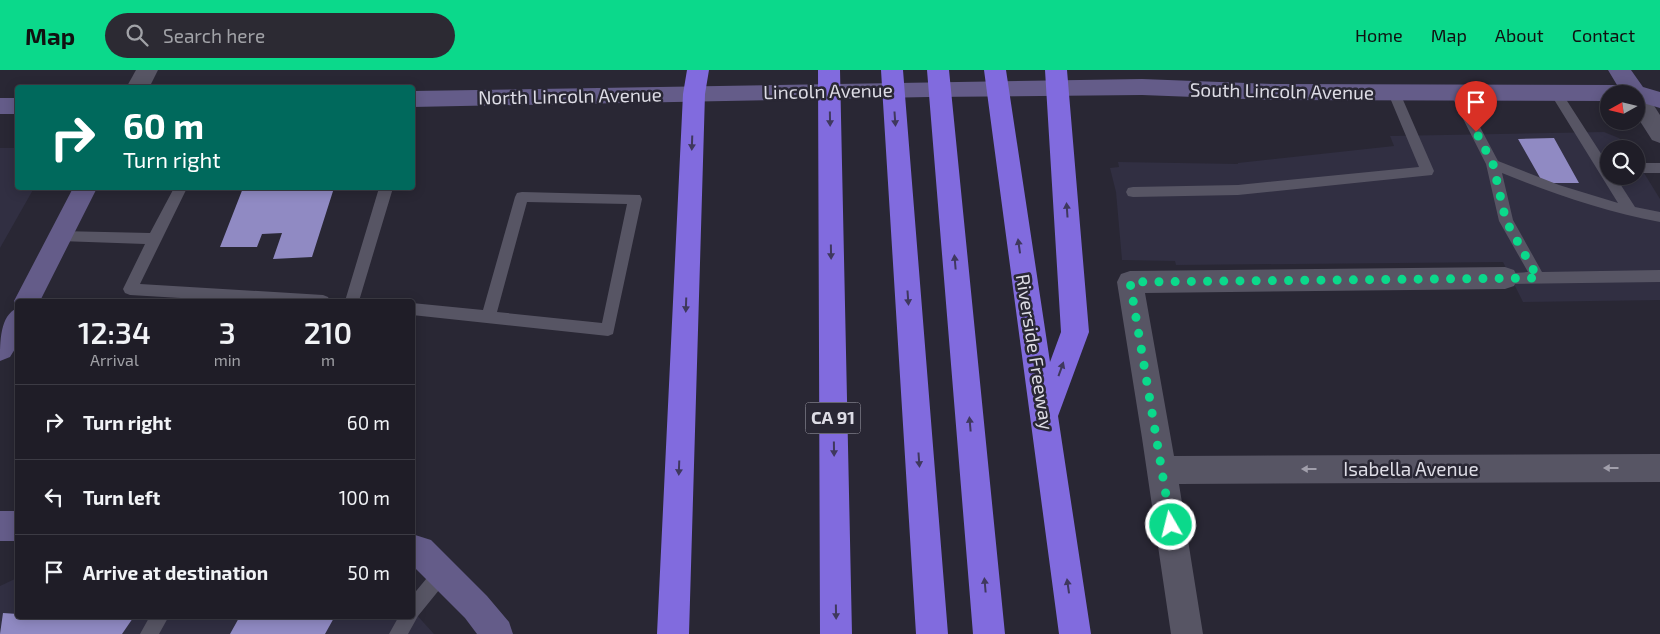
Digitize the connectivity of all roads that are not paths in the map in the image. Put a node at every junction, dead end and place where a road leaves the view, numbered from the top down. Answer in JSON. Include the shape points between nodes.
{"nodes":[{"id":1,"x":147,"y":70,"type":"edge"},
{"id":2,"x":829,"y":70,"type":"edge"},
{"id":3,"x":892,"y":70,"type":"edge"},
{"id":4,"x":994,"y":70,"type":"edge"},
{"id":5,"x":1056,"y":70,"type":"edge"},
{"id":6,"x":1619,"y":70,"type":"edge"},
{"id":7,"x":1660,"y":78,"type":"edge"},
{"id":8,"x":933,"y":79,"type":"edge"},
{"id":9,"x":696,"y":82,"type":"edge"},
{"id":10,"x":139,"y":85,"type":"edge"},
{"id":11,"x":1629,"y":85,"type":"edge"},
{"id":12,"x":1645,"y":88,"type":"edge"},
{"id":13,"x":1394,"y":93,"type":"junction"},
{"id":14,"x":1456,"y":93,"type":"junction"},
{"id":15,"x":1556,"y":93,"type":"junction"},
{"id":16,"x":727,"y":94,"type":"joint"},
{"id":17,"x":1600,"y":94,"type":"edge"},
{"id":18,"x":1645,"y":96,"type":"edge"},
{"id":19,"x":415,"y":99,"type":"edge"},
{"id":20,"x":1660,"y":100,"type":"edge"},
{"id":21,"x":0,"y":106,"type":"edge"},
{"id":22,"x":15,"y":106,"type":"edge"},
{"id":23,"x":1645,"y":110,"type":"edge"},
{"id":24,"x":1660,"y":134,"type":"edge"},
{"id":25,"x":1600,"y":159,"type":"edge"},
{"id":26,"x":1493,"y":164,"type":"junction"},
{"id":27,"x":1645,"y":168,"type":"edge"},
{"id":28,"x":1660,"y":168,"type":"edge"},
{"id":29,"x":1616,"y":185,"type":"edge"},
{"id":30,"x":84,"y":190,"type":"edge"},
{"id":31,"x":179,"y":190,"type":"edge"},
{"id":32,"x":385,"y":190,"type":"edge"},
{"id":33,"x":1133,"y":192,"type":"dead end"},
{"id":34,"x":1631,"y":212,"type":"junction"},
{"id":35,"x":1660,"y":217,"type":"edge"},
{"id":36,"x":60,"y":236,"type":"junction"},
{"id":37,"x":154,"y":238,"type":"junction"},
{"id":38,"x":1660,"y":276,"type":"edge"},
{"id":39,"x":1505,"y":278,"type":"joint"},
{"id":40,"x":1538,"y":278,"type":"junction"},
{"id":41,"x":28,"y":299,"type":"edge"},
{"id":42,"x":291,"y":299,"type":"edge"},
{"id":43,"x":353,"y":299,"type":"edge"},
{"id":44,"x":415,"y":309,"type":"edge"},
{"id":45,"x":488,"y":316,"type":"junction"},
{"id":46,"x":15,"y":324,"type":"edge"},
{"id":47,"x":0,"y":349,"type":"edge"},
{"id":48,"x":1045,"y":415,"type":"junction"},
{"id":49,"x":1660,"y":468,"type":"edge"},
{"id":50,"x":1162,"y":470,"type":"junction"},
{"id":51,"x":0,"y":526,"type":"edge"},
{"id":52,"x":15,"y":526,"type":"edge"},
{"id":53,"x":415,"y":550,"type":"edge"},
{"id":54,"x":442,"y":573,"type":"junction"},
{"id":55,"x":415,"y":606,"type":"edge"},
{"id":56,"x":158,"y":619,"type":"edge"},
{"id":57,"x":407,"y":619,"type":"edge"},
{"id":58,"x":149,"y":634,"type":"edge"},
{"id":59,"x":398,"y":634,"type":"edge"},
{"id":60,"x":497,"y":634,"type":"edge"},
{"id":61,"x":673,"y":634,"type":"edge"},
{"id":62,"x":836,"y":634,"type":"edge"},
{"id":63,"x":932,"y":634,"type":"edge"},
{"id":64,"x":989,"y":634,"type":"edge"},
{"id":65,"x":1075,"y":634,"type":"edge"},
{"id":66,"x":1187,"y":634,"type":"edge"}],
"edges":[{"from":1,"to":10,"type":"street"},
{"from":2,"to":62,"type":"highway","number":"CA 91","one_way":true},
{"from":3,"to":63,"type":"highway","one_way":true},
{"from":48,"to":4,"type":"highway","name":"Riverside Freeway","one_way":true},
{"from":48,"to":5,"type":"highway","one_way":true,"via":[[1075,332]]},
{"from":6,"to":11,"type":"main road"},
{"from":7,"to":12,"type":"main road"},
{"from":8,"to":13,"type":"main road","name":"South Lincoln Avenue","via":[[1275,92]]},
{"from":8,"to":16,"type":"main road","name":"Lincoln Avenue"},
{"from":64,"to":8,"type":"highway","one_way":true},
{"from":9,"to":16,"type":"main road","name":"North Lincoln Avenue"},
{"from":9,"to":19,"type":"main road","name":"North Lincoln Avenue"},
{"from":9,"to":61,"type":"highway","one_way":true},
{"from":13,"to":14,"type":"main road","name":"South Lincoln Avenue"},
{"from":13,"to":33,"type":"lane","via":[[1427,171],[1238,190]]},
{"from":14,"to":15,"type":"main road","name":"South Lincoln Avenue"},
{"from":14,"to":26,"type":"lane"},
{"from":15,"to":17,"type":"main road","name":"South Lincoln Avenue"},
{"from":15,"to":25,"type":"lane"},
{"from":18,"to":20,"type":"main road","name":"South Lincoln Avenue"},
{"from":21,"to":22,"type":"main road"},
{"from":23,"to":24,"type":"street"},
{"from":26,"to":34,"type":"lane","via":[[1558,190]]},
{"from":26,"to":40,"type":"lane","via":[[1506,221]]},
{"from":27,"to":28,"type":"lane"},
{"from":29,"to":34,"type":"lane"},
{"from":30,"to":36,"type":"main road"},
{"from":31,"to":37,"type":"lane"},
{"from":32,"to":43,"type":"lane"},
{"from":34,"to":35,"type":"lane"},
{"from":36,"to":37,"type":"lane"},
{"from":36,"to":41,"type":"main road"},
{"from":37,"to":42,"type":"lane","via":[[130,289]]},
{"from":38,"to":40,"type":"lane"},
{"from":39,"to":40,"type":"lane"},
{"from":39,"to":50,"type":"street","via":[[1130,282]]},
{"from":44,"to":45,"type":"lane"},
{"from":45,"to":45,"type":"lane","via":[[608,330],[635,199],[522,197]]},
{"from":46,"to":47,"type":"main road"},
{"from":65,"to":48,"type":"highway","name":"Riverside Freeway","one_way":true},
{"from":49,"to":50,"type":"street","name":"Isabella Avenue","one_way":true},
{"from":50,"to":66,"type":"street"},
{"from":51,"to":52,"type":"main road"},
{"from":53,"to":54,"type":"main road"},
{"from":54,"to":55,"type":"lane"},
{"from":54,"to":60,"type":"main road"},
{"from":56,"to":58,"type":"lane"},
{"from":57,"to":59,"type":"lane"}]}
